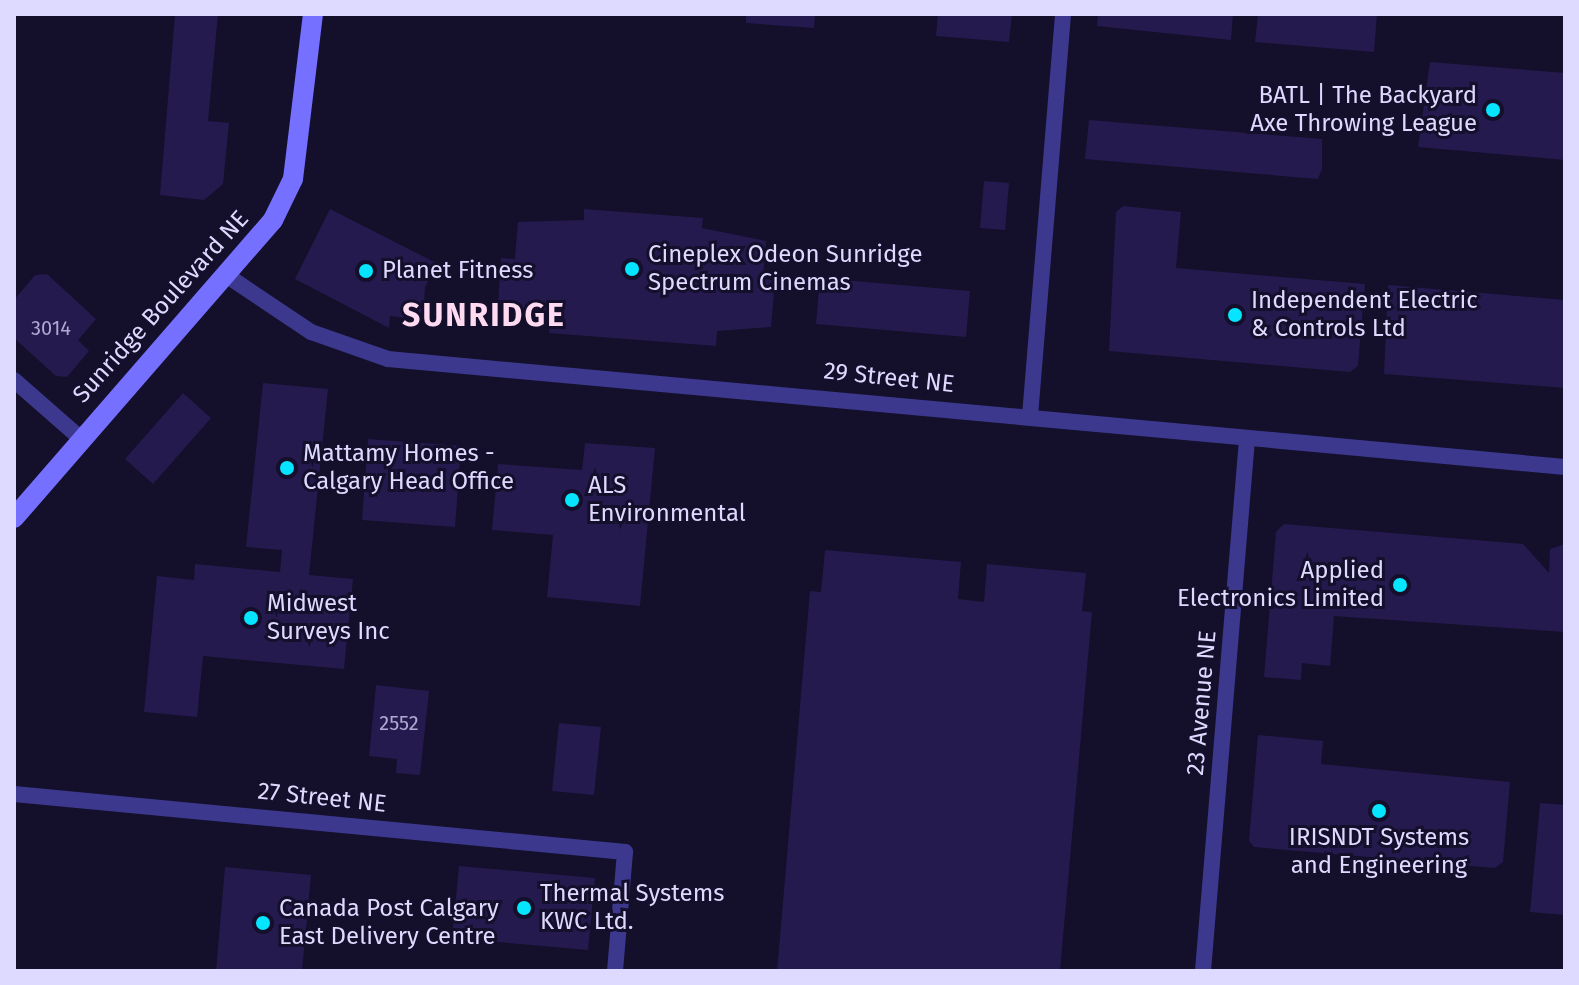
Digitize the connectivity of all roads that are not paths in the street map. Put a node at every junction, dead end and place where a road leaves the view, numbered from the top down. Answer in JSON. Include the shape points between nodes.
{"nodes":[{"id":1,"x":313,"y":14,"type":"edge"},
{"id":2,"x":1063,"y":14,"type":"edge"},
{"id":3,"x":229,"y":277,"type":"junction"},
{"id":4,"x":14,"y":380,"type":"edge"},
{"id":5,"x":1030,"y":416,"type":"junction"},
{"id":6,"x":79,"y":437,"type":"junction"},
{"id":7,"x":1247,"y":439,"type":"junction"},
{"id":8,"x":1565,"y":467,"type":"edge"},
{"id":9,"x":14,"y":518,"type":"edge"},
{"id":10,"x":14,"y":794,"type":"edge"},
{"id":11,"x":615,"y":971,"type":"edge"},
{"id":12,"x":1203,"y":971,"type":"edge"}],
"edges":[{"from":1,"to":3,"type":"street","name":"Sunridge Boulevard NE","via":[[293,179]]},
{"from":2,"to":5,"type":"street"},
{"from":3,"to":5,"type":"street","name":"29 Street NE","via":[[311,332],[388,359]]},
{"from":3,"to":6,"type":"street","name":"Sunridge Boulevard NE"},
{"from":4,"to":6,"type":"street"},
{"from":5,"to":7,"type":"street","name":"29 Street NE"},
{"from":6,"to":9,"type":"street","name":"Sunridge Boulevard NE"},
{"from":7,"to":8,"type":"street","name":"29 Street NE"},
{"from":7,"to":12,"type":"street","name":"23 Avenue NE"},
{"from":10,"to":11,"type":"street","name":"27 Street NE","via":[[625,852]]}]}
